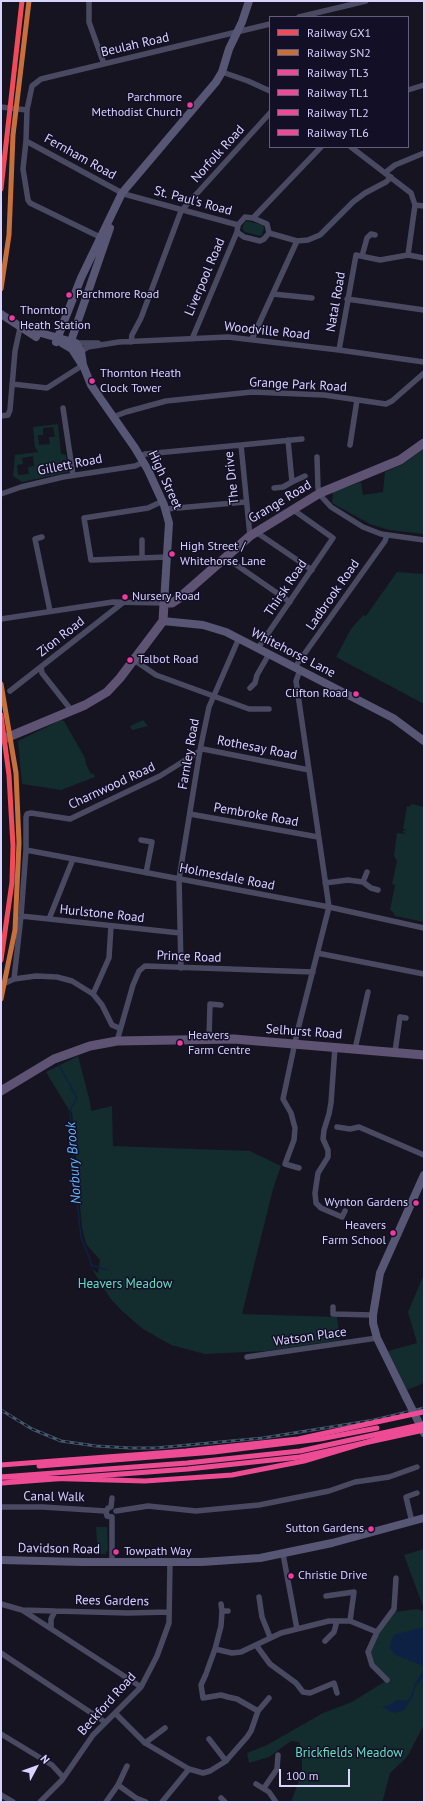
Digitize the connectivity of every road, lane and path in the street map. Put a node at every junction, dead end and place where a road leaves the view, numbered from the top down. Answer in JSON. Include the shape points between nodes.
{"nodes":[{"id":1,"x":89,"y":1,"type":"edge"},
{"id":2,"x":249,"y":1,"type":"edge"},
{"id":3,"x":366,"y":1,"type":"edge"},
{"id":4,"x":351,"y":3,"type":"edge"},
{"id":5,"x":303,"y":16,"type":"edge"},
{"id":6,"x":269,"y":24,"type":"edge"},
{"id":7,"x":236,"y":32,"type":"junction"},
{"id":8,"x":104,"y":64,"type":"junction"},
{"id":9,"x":222,"y":72,"type":"junction"},
{"id":10,"x":424,"y":85,"type":"edge"},
{"id":11,"x":409,"y":90,"type":"edge"},
{"id":12,"x":269,"y":92,"type":"edge"},
{"id":13,"x":2,"y":107,"type":"edge"},
{"id":14,"x":25,"y":110,"type":"junction"},
{"id":15,"x":269,"y":114,"type":"edge"},
{"id":16,"x":26,"y":141,"type":"junction"},
{"id":17,"x":320,"y":148,"type":"edge"},
{"id":18,"x":352,"y":148,"type":"edge"},
{"id":19,"x":424,"y":153,"type":"edge"},
{"id":20,"x":386,"y":172,"type":"junction"},
{"id":21,"x":391,"y":177,"type":"junction"},
{"id":22,"x":122,"y":193,"type":"junction"},
{"id":23,"x":415,"y":205,"type":"junction"},
{"id":24,"x":424,"y":206,"type":"edge"},
{"id":25,"x":182,"y":210,"type":"junction"},
{"id":26,"x":253,"y":218,"type":"junction"},
{"id":27,"x":238,"y":225,"type":"junction"},
{"id":28,"x":237,"y":232,"type":"junction"},
{"id":29,"x":269,"y":233,"type":"junction"},
{"id":30,"x":375,"y":235,"type":"dead end"},
{"id":31,"x":103,"y":239,"type":"junction"},
{"id":32,"x":297,"y":241,"type":"junction"},
{"id":33,"x":408,"y":255,"type":"junction"},
{"id":34,"x":362,"y":256,"type":"junction"},
{"id":35,"x":424,"y":258,"type":"edge"},
{"id":36,"x":273,"y":294,"type":"junction"},
{"id":37,"x":312,"y":298,"type":"dead end"},
{"id":38,"x":347,"y":299,"type":"junction"},
{"id":39,"x":424,"y":310,"type":"edge"},
{"id":40,"x":1,"y":314,"type":"edge"},
{"id":41,"x":66,"y":315,"type":"junction"},
{"id":42,"x":78,"y":320,"type":"junction"},
{"id":43,"x":20,"y":328,"type":"junction"},
{"id":44,"x":192,"y":339,"type":"junction"},
{"id":45,"x":252,"y":339,"type":"junction"},
{"id":46,"x":57,"y":340,"type":"junction"},
{"id":47,"x":131,"y":342,"type":"junction"},
{"id":48,"x":71,"y":343,"type":"junction"},
{"id":49,"x":107,"y":343,"type":"junction"},
{"id":50,"x":339,"y":350,"type":"junction"},
{"id":51,"x":81,"y":351,"type":"junction"},
{"id":52,"x":424,"y":362,"type":"edge"},
{"id":53,"x":83,"y":365,"type":"junction"},
{"id":54,"x":424,"y":373,"type":"edge"},
{"id":55,"x":12,"y":384,"type":"junction"},
{"id":56,"x":357,"y":400,"type":"junction"},
{"id":57,"x":63,"y":408,"type":"dead end"},
{"id":58,"x":1,"y":416,"type":"edge"},
{"id":59,"x":113,"y":417,"type":"junction"},
{"id":60,"x":302,"y":439,"type":"dead end"},
{"id":61,"x":288,"y":440,"type":"junction"},
{"id":62,"x":424,"y":443,"type":"edge"},
{"id":63,"x":241,"y":445,"type":"junction"},
{"id":64,"x":350,"y":445,"type":"dead end"},
{"id":65,"x":317,"y":457,"type":"dead end"},
{"id":66,"x":142,"y":459,"type":"junction"},
{"id":67,"x":73,"y":475,"type":"junction"},
{"id":68,"x":305,"y":476,"type":"dead end"},
{"id":69,"x":292,"y":482,"type":"junction"},
{"id":70,"x":274,"y":488,"type":"dead end"},
{"id":71,"x":320,"y":493,"type":"junction"},
{"id":72,"x":1,"y":494,"type":"edge"},
{"id":73,"x":246,"y":502,"type":"junction"},
{"id":74,"x":164,"y":505,"type":"junction"},
{"id":75,"x":292,"y":509,"type":"junction"},
{"id":76,"x":253,"y":534,"type":"junction"},
{"id":77,"x":387,"y":536,"type":"junction"},
{"id":78,"x":42,"y":537,"type":"dead end"},
{"id":79,"x":142,"y":540,"type":"dead end"},
{"id":80,"x":424,"y":540,"type":"edge"},
{"id":81,"x":168,"y":557,"type":"junction"},
{"id":82,"x":225,"y":557,"type":"junction"},
{"id":83,"x":142,"y":558,"type":"junction"},
{"id":84,"x":312,"y":570,"type":"junction"},
{"id":85,"x":125,"y":601,"type":"junction"},
{"id":86,"x":290,"y":602,"type":"junction"},
{"id":87,"x":164,"y":603,"type":"junction"},
{"id":88,"x":50,"y":611,"type":"junction"},
{"id":89,"x":1,"y":619,"type":"edge"},
{"id":90,"x":163,"y":621,"type":"junction"},
{"id":91,"x":239,"y":638,"type":"junction"},
{"id":92,"x":258,"y":648,"type":"junction"},
{"id":93,"x":269,"y":654,"type":"junction"},
{"id":94,"x":134,"y":660,"type":"junction"},
{"id":95,"x":42,"y":667,"type":"junction"},
{"id":96,"x":298,"y":669,"type":"junction"},
{"id":97,"x":250,"y":688,"type":"dead end"},
{"id":98,"x":10,"y":691,"type":"dead end"},
{"id":99,"x":214,"y":695,"type":"junction"},
{"id":100,"x":269,"y":709,"type":"dead end"},
{"id":101,"x":72,"y":711,"type":"junction"},
{"id":102,"x":1,"y":740,"type":"edge"},
{"id":103,"x":424,"y":741,"type":"edge"},
{"id":104,"x":200,"y":750,"type":"junction"},
{"id":105,"x":309,"y":770,"type":"junction"},
{"id":106,"x":190,"y":814,"type":"junction"},
{"id":107,"x":318,"y":837,"type":"junction"},
{"id":108,"x":141,"y":840,"type":"dead end"},
{"id":109,"x":26,"y":850,"type":"junction"},
{"id":110,"x":73,"y":859,"type":"junction"},
{"id":111,"x":367,"y":872,"type":"dead end"},
{"id":112,"x":146,"y":873,"type":"junction"},
{"id":113,"x":179,"y":879,"type":"junction"},
{"id":114,"x":363,"y":882,"type":"junction"},
{"id":115,"x":325,"y":883,"type":"junction"},
{"id":116,"x":378,"y":890,"type":"dead end"},
{"id":117,"x":329,"y":907,"type":"junction"},
{"id":118,"x":22,"y":916,"type":"junction"},
{"id":119,"x":49,"y":919,"type":"junction"},
{"id":120,"x":111,"y":926,"type":"junction"},
{"id":121,"x":424,"y":928,"type":"edge"},
{"id":122,"x":180,"y":934,"type":"junction"},
{"id":123,"x":317,"y":953,"type":"junction"},
{"id":124,"x":180,"y":968,"type":"junction"},
{"id":125,"x":313,"y":972,"type":"junction"},
{"id":126,"x":424,"y":974,"type":"edge"},
{"id":127,"x":14,"y":979,"type":"junction"},
{"id":128,"x":1,"y":985,"type":"edge"},
{"id":129,"x":368,"y":992,"type":"dead end"},
{"id":130,"x":93,"y":994,"type":"junction"},
{"id":131,"x":221,"y":1005,"type":"dead end"},
{"id":132,"x":406,"y":1018,"type":"dead end"},
{"id":133,"x":119,"y":1028,"type":"junction"},
{"id":134,"x":209,"y":1039,"type":"junction"},
{"id":135,"x":116,"y":1040,"type":"junction"},
{"id":136,"x":295,"y":1044,"type":"junction"},
{"id":137,"x":335,"y":1047,"type":"junction"},
{"id":138,"x":355,"y":1049,"type":"junction"},
{"id":139,"x":395,"y":1052,"type":"junction"},
{"id":140,"x":424,"y":1055,"type":"edge"},
{"id":141,"x":1,"y":1091,"type":"edge"},
{"id":142,"x":340,"y":1129,"type":"dead end"},
{"id":143,"x":424,"y":1155,"type":"edge"},
{"id":144,"x":299,"y":1168,"type":"dead end"},
{"id":145,"x":424,"y":1175,"type":"edge"},
{"id":146,"x":345,"y":1211,"type":"dead end"},
{"id":147,"x":333,"y":1307,"type":"dead end"},
{"id":148,"x":373,"y":1315,"type":"junction"},
{"id":149,"x":377,"y":1338,"type":"junction"},
{"id":150,"x":247,"y":1356,"type":"dead end"},
{"id":151,"x":424,"y":1433,"type":"edge"},
{"id":152,"x":417,"y":1467,"type":"dead end"},
{"id":153,"x":417,"y":1493,"type":"dead end"},
{"id":154,"x":112,"y":1498,"type":"dead end"},
{"id":155,"x":1,"y":1507,"type":"edge"},
{"id":156,"x":111,"y":1507,"type":"junction"},
{"id":157,"x":106,"y":1511,"type":"junction"},
{"id":158,"x":116,"y":1511,"type":"junction"},
{"id":159,"x":112,"y":1517,"type":"junction"},
{"id":160,"x":424,"y":1518,"type":"edge"},
{"id":161,"x":412,"y":1522,"type":"junction"},
{"id":162,"x":283,"y":1554,"type":"junction"},
{"id":163,"x":1,"y":1560,"type":"edge"},
{"id":164,"x":112,"y":1562,"type":"junction"},
{"id":165,"x":170,"y":1562,"type":"junction"},
{"id":166,"x":396,"y":1578,"type":"dead end"},
{"id":167,"x":259,"y":1596,"type":"dead end"},
{"id":168,"x":326,"y":1596,"type":"dead end"},
{"id":169,"x":1,"y":1604,"type":"edge"},
{"id":170,"x":221,"y":1604,"type":"dead end"},
{"id":171,"x":22,"y":1610,"type":"junction"},
{"id":172,"x":54,"y":1611,"type":"junction"},
{"id":173,"x":169,"y":1612,"type":"junction"},
{"id":174,"x":337,"y":1621,"type":"junction"},
{"id":175,"x":350,"y":1621,"type":"junction"},
{"id":176,"x":51,"y":1628,"type":"junction"},
{"id":177,"x":296,"y":1629,"type":"junction"},
{"id":178,"x":377,"y":1632,"type":"junction"},
{"id":179,"x":270,"y":1637,"type":"junction"},
{"id":180,"x":325,"y":1640,"type":"dead end"},
{"id":181,"x":256,"y":1645,"type":"junction"},
{"id":182,"x":215,"y":1649,"type":"junction"},
{"id":183,"x":1,"y":1653,"type":"edge"},
{"id":184,"x":387,"y":1680,"type":"dead end"},
{"id":185,"x":141,"y":1687,"type":"junction"},
{"id":186,"x":337,"y":1693,"type":"dead end"},
{"id":187,"x":270,"y":1698,"type":"dead end"},
{"id":188,"x":258,"y":1711,"type":"junction"},
{"id":189,"x":115,"y":1713,"type":"junction"},
{"id":190,"x":105,"y":1722,"type":"junction"},
{"id":191,"x":165,"y":1728,"type":"dead end"},
{"id":192,"x":1,"y":1734,"type":"edge"},
{"id":193,"x":209,"y":1738,"type":"dead end"},
{"id":194,"x":145,"y":1743,"type":"junction"},
{"id":195,"x":278,"y":1755,"type":"dead end"},
{"id":196,"x":226,"y":1761,"type":"junction"},
{"id":197,"x":127,"y":1766,"type":"dead end"},
{"id":198,"x":189,"y":1769,"type":"junction"},
{"id":199,"x":63,"y":1777,"type":"junction"},
{"id":200,"x":256,"y":1784,"type":"dead end"},
{"id":201,"x":118,"y":1785,"type":"junction"},
{"id":202,"x":264,"y":1788,"type":"junction"},
{"id":203,"x":1,"y":1795,"type":"edge"},
{"id":204,"x":13,"y":1802,"type":"edge"},
{"id":205,"x":40,"y":1802,"type":"edge"},
{"id":206,"x":106,"y":1802,"type":"edge"},
{"id":207,"x":146,"y":1802,"type":"edge"},
{"id":208,"x":162,"y":1802,"type":"edge"},
{"id":209,"x":276,"y":1802,"type":"edge"}],
"edges":[{"from":1,"to":8,"type":"street","via":[[89,22]]},
{"from":2,"to":7,"type":"main road"},
{"from":3,"to":4,"type":"street"},
{"from":4,"to":5,"type":"street"},
{"from":6,"to":7,"type":"street","name":"Beulah Road"},
{"from":7,"to":8,"type":"street","name":"Beulah Road"},
{"from":7,"to":9,"type":"main road"},
{"from":8,"to":14,"type":"street","name":"Beulah Road","via":[[37,80],[32,86]]},
{"from":9,"to":12,"type":"street"},
{"from":9,"to":22,"type":"main road","via":[[206,96]]},
{"from":10,"to":11,"type":"street"},
{"from":13,"to":14,"type":"street"},
{"from":14,"to":16,"type":"street"},
{"from":15,"to":25,"type":"street","name":"Norfolk Road"},
{"from":16,"to":22,"type":"street","name":"Fernham Road"},
{"from":16,"to":31,"type":"street","via":[[23,169],[30,203]]},
{"from":17,"to":26,"type":"street"},
{"from":18,"to":20,"type":"street"},
{"from":19,"to":20,"type":"street","via":[[395,165]]},
{"from":20,"to":21,"type":"street"},
{"from":21,"to":23,"type":"street","via":[[411,193]]},
{"from":21,"to":32,"type":"street","via":[[353,202],[320,235]]},
{"from":22,"to":25,"type":"street","name":"St. Paul's Road"},
{"from":22,"to":31,"type":"main road"},
{"from":23,"to":24,"type":"street"},
{"from":23,"to":33,"type":"street"},
{"from":25,"to":27,"type":"street","name":"St. Paul's Road"},
{"from":25,"to":47,"type":"street","name":"Norfolk Road"},
{"from":26,"to":27,"type":"street","name":"St. Paul's Road","via":[[245,217]]},
{"from":26,"to":29,"type":"street","via":[[267,224]]},
{"from":27,"to":28,"type":"street","name":"Liverpool Road"},
{"from":28,"to":29,"type":"street","name":"St. Paul's Road","via":[[244,237],[260,241]]},
{"from":28,"to":44,"type":"street","name":"Liverpool Road"},
{"from":29,"to":32,"type":"street"},
{"from":30,"to":34,"type":"street","via":[[371,234],[367,238]]},
{"from":31,"to":41,"type":"main road"},
{"from":31,"to":42,"type":"main road"},
{"from":32,"to":36,"type":"street"},
{"from":33,"to":34,"type":"street","via":[[380,260]]},
{"from":33,"to":35,"type":"street"},
{"from":34,"to":38,"type":"street","name":"Natal Road","via":[[355,257]]},
{"from":36,"to":37,"type":"street"},
{"from":36,"to":45,"type":"street"},
{"from":38,"to":39,"type":"street"},
{"from":38,"to":50,"type":"street","name":"Natal Road"},
{"from":40,"to":43,"type":"main road"},
{"from":41,"to":42,"type":"main road"},
{"from":41,"to":46,"type":"main road"},
{"from":42,"to":48,"type":"main road"},
{"from":43,"to":46,"type":"main road","via":[[36,337]]},
{"from":43,"to":55,"type":"street"},
{"from":44,"to":45,"type":"street","name":"Woodville Road"},
{"from":44,"to":47,"type":"street","name":"Woodville Road"},
{"from":45,"to":50,"type":"street","name":"Woodville Road"},
{"from":46,"to":48,"type":"main road"},
{"from":47,"to":49,"type":"street","name":"Woodville Road"},
{"from":48,"to":49,"type":"street","name":"Woodville Road"},
{"from":48,"to":51,"type":"main road","name":"High Street"},
{"from":48,"to":53,"type":"main road","name":"High Street"},
{"from":49,"to":51,"type":"street","name":"Woodville Road"},
{"from":50,"to":52,"type":"street","name":"Woodville Road"},
{"from":51,"to":53,"type":"main road","name":"High Street"},
{"from":53,"to":55,"type":"street","via":[[47,388]]},
{"from":53,"to":59,"type":"main road","name":"High Street","via":[[91,385]]},
{"from":54,"to":56,"type":"street","name":"Grange Park Road","via":[[387,404]]},
{"from":55,"to":58,"type":"street","via":[[9,413]]},
{"from":56,"to":59,"type":"street","name":"Grange Park Road","via":[[324,395],[252,392],[166,401]]},
{"from":56,"to":64,"type":"street"},
{"from":57,"to":67,"type":"street"},
{"from":59,"to":66,"type":"main road","name":"High Street"},
{"from":60,"to":61,"type":"street"},
{"from":61,"to":63,"type":"street"},
{"from":61,"to":69,"type":"street"},
{"from":62,"to":71,"type":"main road","name":"Grange Road","via":[[400,460]]},
{"from":63,"to":66,"type":"street","name":"The Drive","via":[[145,454]]},
{"from":63,"to":73,"type":"street","name":"The Drive"},
{"from":65,"to":71,"type":"street"},
{"from":66,"to":67,"type":"street","name":"Gillett Road","via":[[135,466]]},
{"from":66,"to":74,"type":"main road","name":"High Street"},
{"from":67,"to":72,"type":"street","name":"Gillett Road","via":[[22,486]]},
{"from":68,"to":69,"type":"street"},
{"from":69,"to":70,"type":"street"},
{"from":71,"to":75,"type":"main road","name":"Grange Road"},
{"from":71,"to":77,"type":"street","via":[[336,511],[363,527]]},
{"from":73,"to":74,"type":"street"},
{"from":73,"to":76,"type":"street","name":"The Drive"},
{"from":74,"to":81,"type":"main road","name":"High Street","via":[[169,527]]},
{"from":74,"to":83,"type":"street","via":[[84,518],[91,560]]},
{"from":75,"to":76,"type":"main road","name":"Grange Road"},
{"from":75,"to":84,"type":"street","name":"Thirsk Road","via":[[332,537]]},
{"from":76,"to":82,"type":"main road","name":"Grange Road"},
{"from":76,"to":84,"type":"street"},
{"from":77,"to":80,"type":"street"},
{"from":77,"to":96,"type":"street","name":"Ladbrook Road"},
{"from":78,"to":88,"type":"street","via":[[35,539]]},
{"from":79,"to":83,"type":"street"},
{"from":81,"to":83,"type":"street"},
{"from":81,"to":87,"type":"main road","name":"High Street"},
{"from":82,"to":86,"type":"street"},
{"from":82,"to":87,"type":"main road","name":"Grange Road","via":[[175,601]]},
{"from":84,"to":86,"type":"street","name":"Thirsk Road"},
{"from":85,"to":87,"type":"street"},
{"from":85,"to":88,"type":"street"},
{"from":85,"to":95,"type":"street","name":"Zion Road"},
{"from":86,"to":92,"type":"street","name":"Thirsk Road"},
{"from":87,"to":90,"type":"main road","name":"High Street"},
{"from":88,"to":89,"type":"street"},
{"from":90,"to":91,"type":"main road","name":"Whitehorse Lane","via":[[209,626]]},
{"from":90,"to":94,"type":"main road"},
{"from":91,"to":92,"type":"main road","name":"Whitehorse Lane"},
{"from":91,"to":99,"type":"street","name":"Farnley Road"},
{"from":92,"to":93,"type":"main road","name":"Whitehorse Lane"},
{"from":93,"to":96,"type":"main road","name":"Whitehorse Lane"},
{"from":93,"to":97,"type":"street"},
{"from":94,"to":99,"type":"street","via":[[152,673]]},
{"from":94,"to":101,"type":"main road","via":[[107,692]]},
{"from":95,"to":98,"type":"street","name":"Zion Road"},
{"from":95,"to":101,"type":"street","via":[[42,673]]},
{"from":96,"to":103,"type":"main road","name":"Whitehorse Lane","via":[[393,718]]},
{"from":96,"to":105,"type":"street","via":[[296,681]]},
{"from":99,"to":100,"type":"street","via":[[249,709]]},
{"from":99,"to":104,"type":"street","name":"Farnley Road"},
{"from":101,"to":102,"type":"main road"},
{"from":104,"to":105,"type":"street","name":"Rothesay Road"},
{"from":104,"to":106,"type":"street","name":"Farnley Road"},
{"from":104,"to":109,"type":"street","name":"Charnwood Road","via":[[160,776],[70,819],[27,814]]},
{"from":105,"to":107,"type":"street"},
{"from":106,"to":107,"type":"street","name":"Pembroke Road"},
{"from":106,"to":113,"type":"street","name":"Farnley Road"},
{"from":107,"to":115,"type":"street"},
{"from":108,"to":112,"type":"street","via":[[152,842]]},
{"from":109,"to":110,"type":"street","name":"Holmesdale Road"},
{"from":109,"to":118,"type":"street"},
{"from":110,"to":112,"type":"street","name":"Holmesdale Road"},
{"from":110,"to":119,"type":"street"},
{"from":111,"to":114,"type":"street"},
{"from":112,"to":113,"type":"street","name":"Holmesdale Road"},
{"from":113,"to":117,"type":"street","name":"Holmesdale Road"},
{"from":113,"to":122,"type":"street","name":"Farnley Road"},
{"from":114,"to":115,"type":"street","via":[[348,880]]},
{"from":114,"to":116,"type":"street"},
{"from":115,"to":117,"type":"street"},
{"from":117,"to":121,"type":"street","name":"Holmesdale Road"},
{"from":117,"to":123,"type":"street"},
{"from":118,"to":119,"type":"street","name":"Hurlstone Road"},
{"from":118,"to":127,"type":"street"},
{"from":119,"to":120,"type":"street","name":"Hurlstone Road"},
{"from":120,"to":122,"type":"street","name":"Hurlstone Road"},
{"from":120,"to":130,"type":"street","via":[[109,958]]},
{"from":122,"to":124,"type":"street","name":"Farnley Road"},
{"from":123,"to":125,"type":"street"},
{"from":123,"to":126,"type":"street"},
{"from":124,"to":125,"type":"street","name":"Prince Road"},
{"from":124,"to":133,"type":"street","name":"Prince Road","via":[[142,968],[133,985]]},
{"from":125,"to":136,"type":"street"},
{"from":127,"to":128,"type":"street"},
{"from":127,"to":130,"type":"street","via":[[36,976],[62,978],[80,984]]},
{"from":129,"to":138,"type":"street"},
{"from":130,"to":133,"type":"street","via":[[112,1025]]},
{"from":131,"to":134,"type":"street","via":[[210,1004]]},
{"from":132,"to":139,"type":"street","via":[[400,1017]]},
{"from":133,"to":135,"type":"street","name":"Prince Road"},
{"from":134,"to":135,"type":"main road","name":"Selhurst Road"},
{"from":134,"to":136,"type":"main road","name":"Selhurst Road"},
{"from":135,"to":141,"type":"main road","name":"Selhurst Road","via":[[54,1059]]},
{"from":136,"to":137,"type":"main road","name":"Selhurst Road"},
{"from":136,"to":144,"type":"street","via":[[283,1099],[291,1113],[295,1128],[294,1140],[283,1163]]},
{"from":137,"to":138,"type":"main road","name":"Selhurst Road"},
{"from":137,"to":146,"type":"street","via":[[331,1103],[324,1130],[328,1157],[318,1173],[315,1193],[316,1203],[321,1208],[342,1217]]},
{"from":138,"to":139,"type":"main road","name":"Selhurst Road"},
{"from":139,"to":140,"type":"main road","name":"Selhurst Road"},
{"from":142,"to":143,"type":"street","via":[[359,1127]]},
{"from":145,"to":148,"type":"main road","via":[[380,1273]]},
{"from":147,"to":148,"type":"street","via":[[333,1314]]},
{"from":148,"to":149,"type":"main road"},
{"from":149,"to":150,"type":"street","name":"Watson Place"},
{"from":149,"to":151,"type":"main road","bridge":true},
{"from":152,"to":158,"type":"street","via":[[389,1477],[355,1482],[329,1491],[259,1505],[196,1511],[148,1506]]},
{"from":153,"to":161,"type":"street","via":[[406,1498]]},
{"from":154,"to":156,"type":"street"},
{"from":155,"to":157,"type":"street","name":"Canal Walk"},
{"from":156,"to":157,"type":"street"},
{"from":156,"to":158,"type":"street"},
{"from":157,"to":159,"type":"street","via":[[107,1516]]},
{"from":158,"to":159,"type":"street","via":[[116,1515]]},
{"from":159,"to":164,"type":"street"},
{"from":160,"to":161,"type":"main road","name":"Davidson Road"},
{"from":161,"to":162,"type":"main road","name":"Davidson Road"},
{"from":162,"to":165,"type":"main road","name":"Davidson Road","via":[[226,1561]]},
{"from":162,"to":177,"type":"street"},
{"from":163,"to":164,"type":"main road","name":"Davidson Road"},
{"from":164,"to":165,"type":"main road","name":"Davidson Road"},
{"from":165,"to":173,"type":"street","name":"Beckford Road"},
{"from":166,"to":178,"type":"street","via":[[394,1609]]},
{"from":167,"to":179,"type":"street","via":[[262,1617]]},
{"from":168,"to":175,"type":"street","via":[[354,1592]]},
{"from":169,"to":171,"type":"street","name":"Rees Gardens"},
{"from":170,"to":182,"type":"street","via":[[225,1611]]},
{"from":171,"to":172,"type":"street","name":"Rees Gardens"},
{"from":171,"to":176,"type":"street","name":"Rees Gardens"},
{"from":172,"to":173,"type":"street","name":"Rees Gardens","via":[[128,1614]]},
{"from":172,"to":176,"type":"street"},
{"from":173,"to":185,"type":"street","name":"Beckford Road","via":[[166,1635]]},
{"from":174,"to":175,"type":"street"},
{"from":174,"to":177,"type":"street"},
{"from":174,"to":180,"type":"street","via":[[334,1632]]},
{"from":175,"to":178,"type":"street"},
{"from":176,"to":185,"type":"street","name":"Rees Gardens"},
{"from":177,"to":179,"type":"street"},
{"from":178,"to":184,"type":"street","via":[[368,1652],[372,1665]]},
{"from":179,"to":181,"type":"street"},
{"from":181,"to":182,"type":"street","via":[[237,1653]]},
{"from":181,"to":186,"type":"street","via":[[270,1664],[296,1683],[303,1692],[310,1693],[334,1683]]},
{"from":182,"to":188,"type":"street","via":[[201,1685],[203,1698],[220,1695],[237,1699]]},
{"from":183,"to":190,"type":"street"},
{"from":185,"to":189,"type":"street","name":"Beckford Road"},
{"from":187,"to":188,"type":"street"},
{"from":188,"to":196,"type":"street","via":[[251,1731]]},
{"from":189,"to":190,"type":"street","name":"Beckford Road"},
{"from":189,"to":194,"type":"street"},
{"from":190,"to":199,"type":"street","name":"Beckford Road"},
{"from":191,"to":194,"type":"street"},
{"from":192,"to":199,"type":"street","via":[[52,1765]]},
{"from":193,"to":196,"type":"street"},
{"from":194,"to":198,"type":"street"},
{"from":195,"to":202,"type":"street","via":[[277,1769]]},
{"from":196,"to":198,"type":"street","via":[[208,1772]]},
{"from":197,"to":201,"type":"street"},
{"from":198,"to":208,"type":"street"},
{"from":199,"to":205,"type":"street","name":"Beckford Road"},
{"from":200,"to":202,"type":"street"},
{"from":201,"to":206,"type":"street"},
{"from":201,"to":207,"type":"street"},
{"from":202,"to":209,"type":"street"},
{"from":203,"to":204,"type":"street"}]}
